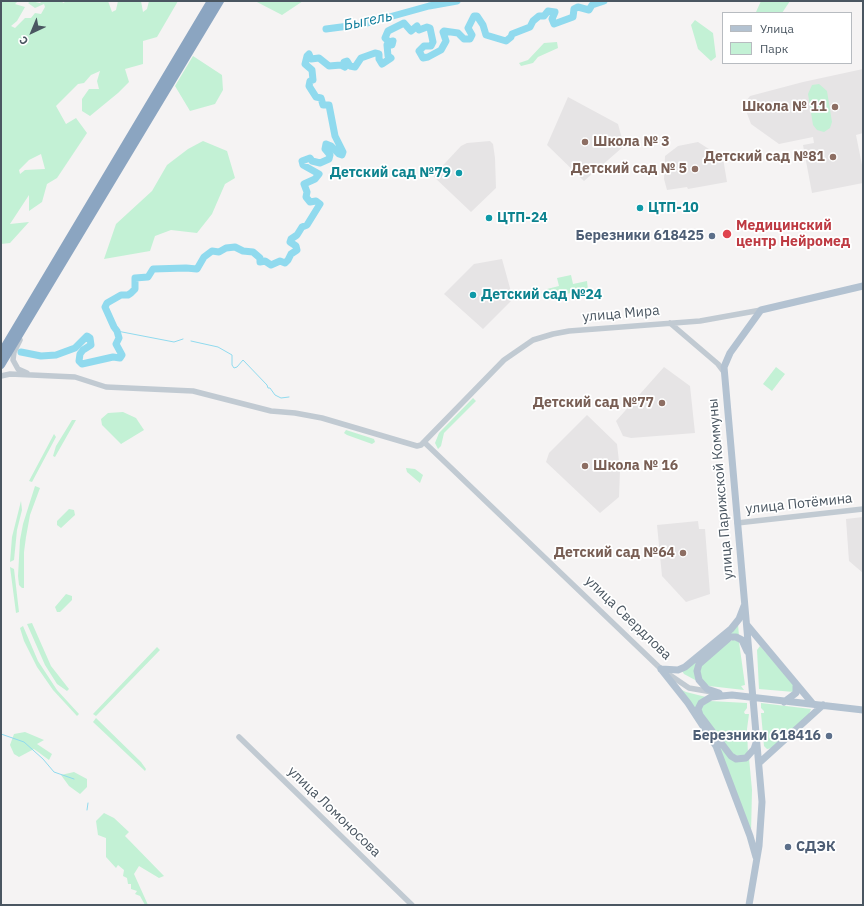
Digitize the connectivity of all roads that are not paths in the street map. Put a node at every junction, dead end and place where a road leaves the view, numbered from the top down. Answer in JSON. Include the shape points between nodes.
{"nodes":[{"id":1,"x":212,"y":1,"type":"edge"},
{"id":2,"x":220,"y":1,"type":"edge"},
{"id":3,"x":863,"y":286,"type":"edge"},
{"id":4,"x":760,"y":310,"type":"junction"},
{"id":5,"x":34,"y":311,"type":"junction"},
{"id":6,"x":670,"y":323,"type":"junction"},
{"id":7,"x":1,"y":353,"type":"edge"},
{"id":8,"x":1,"y":365,"type":"edge"},
{"id":9,"x":724,"y":372,"type":"junction"},
{"id":10,"x":33,"y":375,"type":"junction"},
{"id":11,"x":1,"y":376,"type":"edge"},
{"id":12,"x":423,"y":444,"type":"junction"},
{"id":13,"x":863,"y":509,"type":"edge"},
{"id":14,"x":737,"y":523,"type":"junction"},
{"id":15,"x":745,"y":604,"type":"junction"},
{"id":16,"x":747,"y":625,"type":"junction"},
{"id":17,"x":763,"y":644,"type":"junction"},
{"id":18,"x":750,"y":661,"type":"junction"},
{"id":19,"x":661,"y":669,"type":"junction"},
{"id":20,"x":795,"y":683,"type":"junction"},
{"id":21,"x":719,"y":693,"type":"junction"},
{"id":22,"x":732,"y":695,"type":"junction"},
{"id":23,"x":784,"y":702,"type":"junction"},
{"id":24,"x":813,"y":704,"type":"junction"},
{"id":25,"x":823,"y":705,"type":"junction"},
{"id":26,"x":863,"y":710,"type":"edge"},
{"id":27,"x":239,"y":737,"type":"dead end"},
{"id":28,"x":757,"y":739,"type":"junction"},
{"id":29,"x":759,"y":763,"type":"junction"},
{"id":30,"x":757,"y":861,"type":"junction"},
{"id":31,"x":412,"y":905,"type":"edge"},
{"id":32,"x":749,"y":905,"type":"edge"}],
"edges":[{"from":1,"to":7,"type":"highway"},
{"from":2,"to":5,"type":"highway"},
{"from":3,"to":4,"type":"main road","name":"улица Мира"},
{"from":4,"to":6,"type":"street","name":"улица Мира","via":[[719,318]]},
{"from":4,"to":9,"type":"main road","name":"улица Парижской Коммуны","via":[[730,353],[725,362]]},
{"from":5,"to":8,"type":"highway"},
{"from":5,"to":10,"type":"street","via":[[14,352],[18,369]]},
{"from":6,"to":9,"type":"street"},
{"from":6,"to":12,"type":"street","name":"улица Мира","via":[[570,331],[533,340],[504,360]]},
{"from":9,"to":14,"type":"main road","name":"улица Парижской Коммуны"},
{"from":10,"to":11,"type":"street"},
{"from":10,"to":12,"type":"street","via":[[75,377],[106,387],[193,391],[271,411],[322,418],[411,445]]},
{"from":12,"to":19,"type":"street","name":"улица Свердлова"},
{"from":13,"to":14,"type":"street","name":"улица Потёмина"},
{"from":14,"to":15,"type":"main road","name":"улица Парижской Коммуны"},
{"from":15,"to":16,"type":"main road","name":"улица Парижской Коммуны"},
{"from":15,"to":19,"type":"main road","via":[[731,630],[684,667],[678,670]]},
{"from":16,"to":17,"type":"main road"},
{"from":16,"to":18,"type":"main road","name":"улица Парижской Коммуны"},
{"from":17,"to":18,"type":"main road","via":[[753,646]]},
{"from":17,"to":20,"type":"main road"},
{"from":18,"to":21,"type":"main road","via":[[744,644],[736,637],[730,637],[703,660],[697,671],[699,680],[707,689]]},
{"from":18,"to":28,"type":"main road","name":"улица Парижской Коммуны"},
{"from":19,"to":21,"type":"street","name":"улица Свердлова","via":[[689,688]]},
{"from":19,"to":30,"type":"main road","via":[[716,746]]},
{"from":20,"to":23,"type":"main road","via":[[796,693]]},
{"from":20,"to":24,"type":"main road"},
{"from":21,"to":22,"type":"street","name":"улица Свердлова"},
{"from":22,"to":23,"type":"main road","name":"улица Свердлова"},
{"from":22,"to":28,"type":"main road","via":[[711,697],[701,703],[699,712],[731,756],[736,759],[749,756]]},
{"from":23,"to":24,"type":"main road","name":"улица Свердлова"},
{"from":24,"to":25,"type":"main road","name":"улица Свердлова"},
{"from":25,"to":26,"type":"main road","name":"улица Свердлова"},
{"from":25,"to":29,"type":"main road"},
{"from":27,"to":31,"type":"street","name":"улица Ломоносова"},
{"from":28,"to":29,"type":"main road"},
{"from":29,"to":30,"type":"main road","via":[[762,822]]},
{"from":30,"to":32,"type":"main road"}]}
